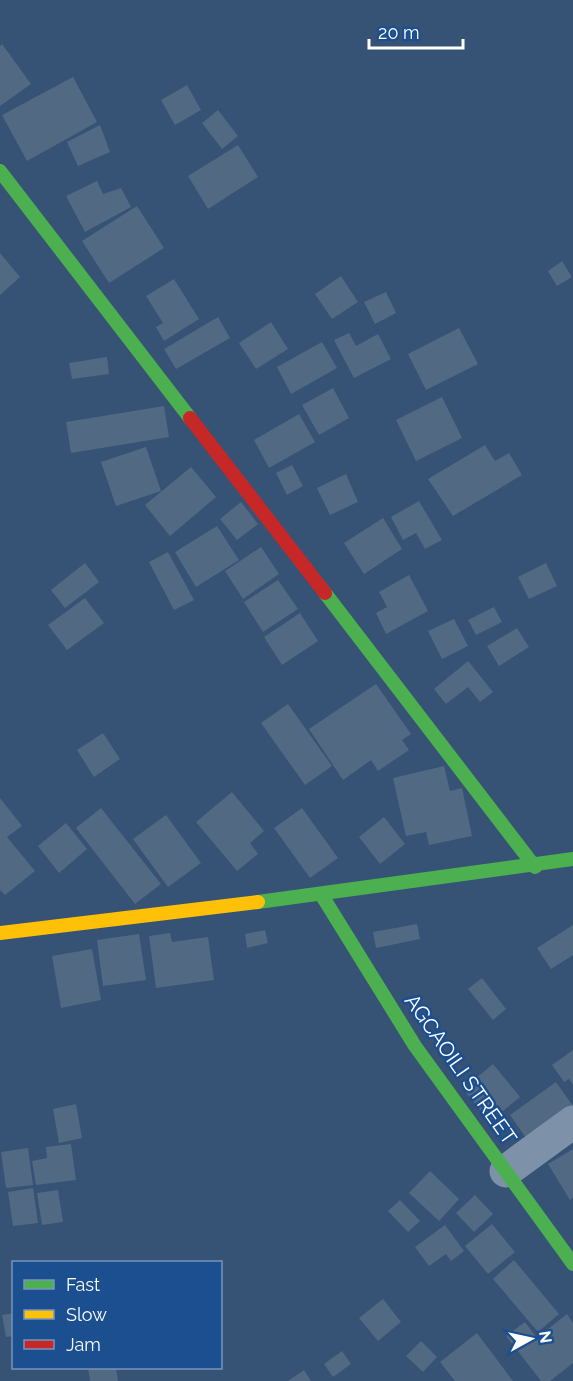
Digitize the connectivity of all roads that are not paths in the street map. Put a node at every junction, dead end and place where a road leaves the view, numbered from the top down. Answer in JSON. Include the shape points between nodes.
{"nodes":[{"id":1,"x":0,"y":171,"type":"edge"},
{"id":2,"x":573,"y":860,"type":"edge"},
{"id":3,"x":535,"y":867,"type":"junction"},
{"id":4,"x":321,"y":894,"type":"junction"},
{"id":5,"x":0,"y":933,"type":"edge"},
{"id":6,"x":573,"y":1122,"type":"edge"},
{"id":7,"x":506,"y":1171,"type":"junction"},
{"id":8,"x":573,"y":1264,"type":"edge"}],
"edges":[{"from":1,"to":3,"type":"street"},
{"from":2,"to":3,"type":"street"},
{"from":3,"to":4,"type":"street"},
{"from":4,"to":5,"type":"street"},
{"from":4,"to":7,"type":"street","name":"AGCAOILI STREET","via":[[415,1046]]},
{"from":6,"to":7,"type":"street"},
{"from":7,"to":8,"type":"street","name":"AGCAOILI STREET"}]}
